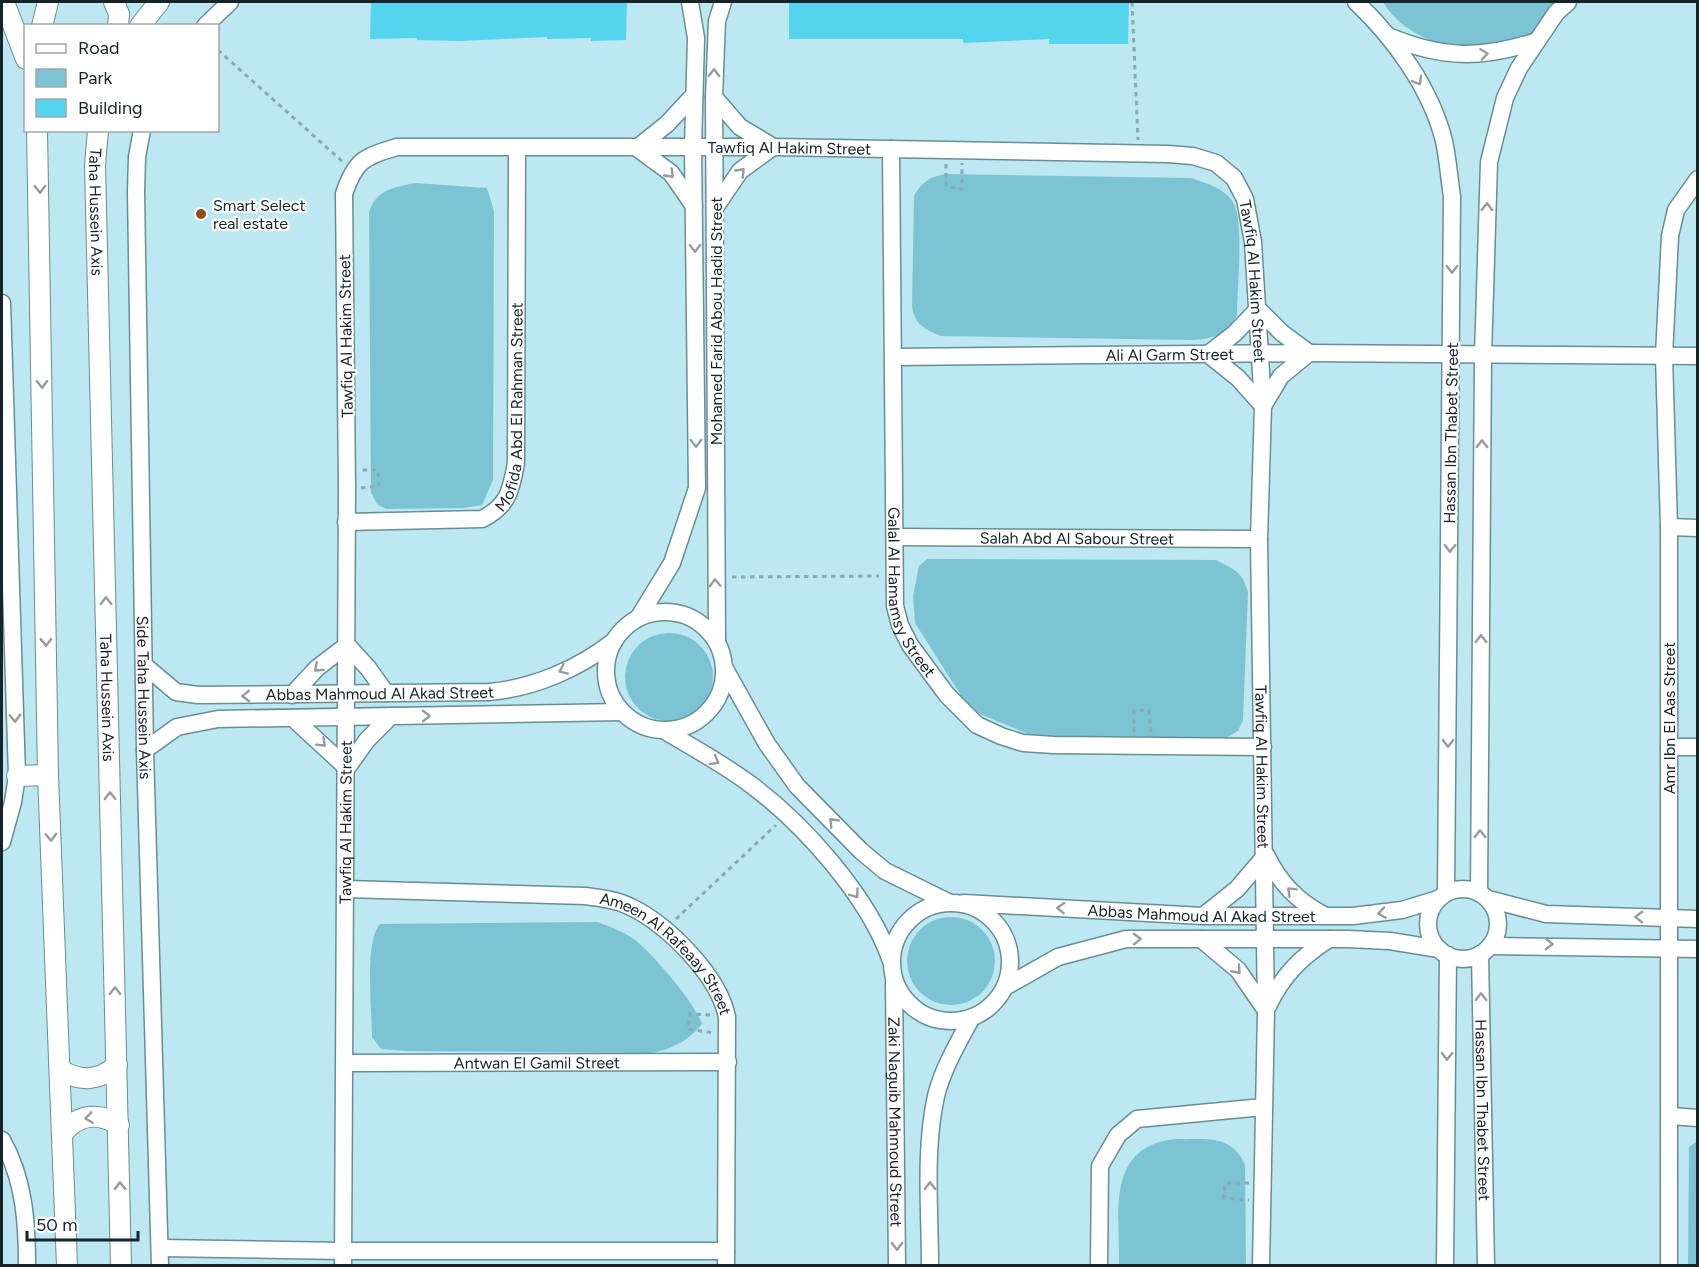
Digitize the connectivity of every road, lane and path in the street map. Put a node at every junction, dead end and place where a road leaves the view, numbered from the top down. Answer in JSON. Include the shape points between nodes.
{"nodes":[{"id":1,"x":4,"y":2,"type":"edge"},
{"id":2,"x":48,"y":2,"type":"edge"},
{"id":3,"x":114,"y":2,"type":"edge"},
{"id":4,"x":159,"y":2,"type":"edge"},
{"id":5,"x":230,"y":2,"type":"edge"},
{"id":6,"x":690,"y":2,"type":"edge"},
{"id":7,"x":723,"y":2,"type":"edge"},
{"id":8,"x":1132,"y":2,"type":"edge"},
{"id":9,"x":1356,"y":2,"type":"edge"},
{"id":10,"x":1568,"y":2,"type":"edge"},
{"id":11,"x":42,"y":24,"type":"edge"},
{"id":12,"x":118,"y":24,"type":"edge"},
{"id":13,"x":142,"y":24,"type":"edge"},
{"id":14,"x":207,"y":24,"type":"edge"},
{"id":15,"x":1387,"y":36,"type":"junction"},
{"id":16,"x":1537,"y":41,"type":"junction"},
{"id":17,"x":219,"y":51,"type":"edge"},
{"id":18,"x":24,"y":54,"type":"edge"},
{"id":19,"x":694,"y":95,"type":"junction"},
{"id":20,"x":714,"y":98,"type":"junction"},
{"id":21,"x":37,"y":132,"type":"edge"},
{"id":22,"x":99,"y":132,"type":"edge"},
{"id":23,"x":142,"y":132,"type":"edge"},
{"id":24,"x":693,"y":147,"type":"junction"},
{"id":25,"x":715,"y":147,"type":"junction"},
{"id":26,"x":774,"y":147,"type":"junction"},
{"id":27,"x":517,"y":148,"type":"junction"},
{"id":28,"x":637,"y":148,"type":"junction"},
{"id":29,"x":891,"y":149,"type":"junction"},
{"id":30,"x":953,"y":150,"type":"junction"},
{"id":31,"x":1139,"y":154,"type":"junction"},
{"id":32,"x":352,"y":170,"type":"junction"},
{"id":33,"x":1698,"y":178,"type":"edge"},
{"id":34,"x":716,"y":206,"type":"junction"},
{"id":35,"x":695,"y":208,"type":"junction"},
{"id":36,"x":2,"y":303,"type":"edge"},
{"id":37,"x":1258,"y":309,"type":"junction"},
{"id":38,"x":1309,"y":353,"type":"junction"},
{"id":39,"x":1208,"y":354,"type":"junction"},
{"id":40,"x":1260,"y":354,"type":"junction"},
{"id":41,"x":1452,"y":356,"type":"junction"},
{"id":42,"x":1483,"y":356,"type":"junction"},
{"id":43,"x":1664,"y":356,"type":"junction"},
{"id":44,"x":1698,"y":356,"type":"edge"},
{"id":45,"x":894,"y":357,"type":"junction"},
{"id":46,"x":1263,"y":406,"type":"junction"},
{"id":47,"x":4,"y":444,"type":"edge"},
{"id":48,"x":347,"y":470,"type":"junction"},
{"id":49,"x":347,"y":488,"type":"junction"},
{"id":50,"x":346,"y":522,"type":"junction"},
{"id":51,"x":1669,"y":527,"type":"junction"},
{"id":52,"x":1698,"y":528,"type":"edge"},
{"id":53,"x":895,"y":537,"type":"junction"},
{"id":54,"x":5,"y":539,"type":"edge"},
{"id":55,"x":1259,"y":539,"type":"junction"},
{"id":56,"x":896,"y":576,"type":"junction"},
{"id":57,"x":715,"y":577,"type":"junction"},
{"id":58,"x":639,"y":617,"type":"junction"},
{"id":59,"x":614,"y":641,"type":"junction"},
{"id":60,"x":717,"y":642,"type":"junction"},
{"id":61,"x":347,"y":645,"type":"junction"},
{"id":62,"x":144,"y":665,"type":"junction"},
{"id":63,"x":725,"y":669,"type":"junction"},
{"id":64,"x":386,"y":693,"type":"junction"},
{"id":65,"x":347,"y":694,"type":"junction"},
{"id":66,"x":292,"y":695,"type":"junction"},
{"id":67,"x":622,"y":712,"type":"junction"},
{"id":68,"x":391,"y":716,"type":"junction"},
{"id":69,"x":346,"y":718,"type":"junction"},
{"id":70,"x":295,"y":720,"type":"junction"},
{"id":71,"x":665,"y":731,"type":"junction"},
{"id":72,"x":1134,"y":746,"type":"junction"},
{"id":73,"x":1152,"y":747,"type":"junction"},
{"id":74,"x":1263,"y":747,"type":"junction"},
{"id":75,"x":1669,"y":747,"type":"junction"},
{"id":76,"x":1698,"y":747,"type":"edge"},
{"id":77,"x":145,"y":750,"type":"junction"},
{"id":78,"x":347,"y":768,"type":"junction"},
{"id":79,"x":48,"y":775,"type":"junction"},
{"id":80,"x":17,"y":776,"type":"junction"},
{"id":81,"x":787,"y":816,"type":"junction"},
{"id":82,"x":2,"y":842,"type":"edge"},
{"id":83,"x":1266,"y":855,"type":"junction"},
{"id":84,"x":346,"y":889,"type":"junction"},
{"id":85,"x":1442,"y":896,"type":"junction"},
{"id":86,"x":1484,"y":896,"type":"junction"},
{"id":87,"x":956,"y":903,"type":"junction"},
{"id":88,"x":1265,"y":914,"type":"junction"},
{"id":89,"x":1203,"y":916,"type":"junction"},
{"id":90,"x":1327,"y":916,"type":"junction"},
{"id":91,"x":1670,"y":918,"type":"junction"},
{"id":92,"x":1698,"y":919,"type":"edge"},
{"id":93,"x":664,"y":930,"type":"junction"},
{"id":94,"x":1265,"y":938,"type":"junction"},
{"id":95,"x":1201,"y":939,"type":"junction"},
{"id":96,"x":1329,"y":939,"type":"junction"},
{"id":97,"x":1670,"y":948,"type":"junction"},
{"id":98,"x":1698,"y":949,"type":"edge"},
{"id":99,"x":1485,"y":950,"type":"junction"},
{"id":100,"x":1443,"y":952,"type":"junction"},
{"id":101,"x":893,"y":971,"type":"junction"},
{"id":102,"x":1005,"y":987,"type":"junction"},
{"id":103,"x":1266,"y":1010,"type":"junction"},
{"id":104,"x":727,"y":1017,"type":"junction"},
{"id":105,"x":972,"y":1017,"type":"junction"},
{"id":106,"x":728,"y":1034,"type":"junction"},
{"id":107,"x":728,"y":1062,"type":"junction"},
{"id":108,"x":345,"y":1063,"type":"junction"},
{"id":109,"x":117,"y":1065,"type":"junction"},
{"id":110,"x":61,"y":1070,"type":"junction"},
{"id":111,"x":1263,"y":1107,"type":"junction"},
{"id":112,"x":1671,"y":1116,"type":"junction"},
{"id":113,"x":1698,"y":1118,"type":"edge"},
{"id":114,"x":118,"y":1125,"type":"junction"},
{"id":115,"x":63,"y":1132,"type":"junction"},
{"id":116,"x":2,"y":1140,"type":"edge"},
{"id":117,"x":1263,"y":1192,"type":"junction"},
{"id":118,"x":160,"y":1248,"type":"junction"},
{"id":119,"x":344,"y":1258,"type":"edge"},
{"id":120,"x":726,"y":1258,"type":"edge"},
{"id":121,"x":27,"y":1266,"type":"edge"},
{"id":122,"x":67,"y":1266,"type":"edge"},
{"id":123,"x":121,"y":1266,"type":"edge"},
{"id":124,"x":160,"y":1266,"type":"edge"},
{"id":125,"x":897,"y":1266,"type":"edge"},
{"id":126,"x":930,"y":1266,"type":"edge"},
{"id":127,"x":1099,"y":1266,"type":"edge"},
{"id":128,"x":1261,"y":1266,"type":"edge"},
{"id":129,"x":1445,"y":1266,"type":"edge"},
{"id":130,"x":1486,"y":1266,"type":"edge"},
{"id":131,"x":1669,"y":1266,"type":"edge"}],
"edges":[{"from":1,"to":18,"type":"main road"},
{"from":2,"to":11,"type":"main road"},
{"from":3,"to":12,"type":"main road"},
{"from":4,"to":13,"type":"main road"},
{"from":5,"to":14,"type":"street"},
{"from":6,"to":19,"type":"street","name":"Mohamed Farid Abou Hadid Street","via":[[696,38]]},
{"from":20,"to":7,"type":"street","name":"Mohamed Farid Abou Hadid Street","one_way":true,"via":[[717,21]]},
{"from":8,"to":31,"type":"path"},
{"from":9,"to":15,"type":"street","name":"Hassan Ibn Thabet Street"},
{"from":10,"to":16,"type":"street","name":"Hassan Ibn Thabet Street"},
{"from":15,"to":16,"type":"street","one_way":true,"via":[[1416,48],[1446,54],[1477,55]]},
{"from":15,"to":41,"type":"street","name":"Hassan Ibn Thabet Street","one_way":true,"via":[[1416,77],[1444,141],[1452,196]]},
{"from":42,"to":16,"type":"street","name":"Hassan Ibn Thabet Street","one_way":true,"via":[[1489,162],[1505,98]]},
{"from":17,"to":32,"type":"path"},
{"from":19,"to":24,"type":"street","name":"Mohamed Farid Abou Hadid Street"},
{"from":19,"to":28,"type":"street"},
{"from":20,"to":25,"type":"street","name":"Mohamed Farid Abou Hadid Street"},
{"from":20,"to":26,"type":"street","via":[[740,128]]},
{"from":21,"to":79,"type":"main road","one_way":true},
{"from":109,"to":22,"type":"main road","name":"Taha Hussein Axis","one_way":true,"via":[[95,165]]},
{"from":23,"to":62,"type":"street","name":"Side Taha Hussein Axis","via":[[136,192]]},
{"from":24,"to":25,"type":"street","name":"Tawfiq Al Hakim Street"},
{"from":24,"to":28,"type":"street","name":"Tawfiq Al Hakim Street"},
{"from":24,"to":35,"type":"street","name":"Mohamed Farid Abou Hadid Street"},
{"from":25,"to":26,"type":"street","name":"Tawfiq Al Hakim Street"},
{"from":25,"to":34,"type":"street","name":"Mohamed Farid Abou Hadid Street"},
{"from":26,"to":29,"type":"street","name":"Tawfiq Al Hakim Street"},
{"from":34,"to":26,"type":"street","one_way":true,"via":[[740,171]]},
{"from":27,"to":28,"type":"street","name":"Tawfiq Al Hakim Street"},
{"from":27,"to":32,"type":"street","name":"Tawfiq Al Hakim Street","via":[[397,147],[373,154]]},
{"from":27,"to":50,"type":"street","name":"Mofida Abd El Rahman Street","via":[[516,463],[506,500],[498,511],[482,519]]},
{"from":28,"to":35,"type":"street","one_way":true,"via":[[670,173]]},
{"from":29,"to":30,"type":"street","name":"Tawfiq Al Hakim Street"},
{"from":29,"to":45,"type":"street","name":"Galal Al Hamamsy Street"},
{"from":30,"to":30,"type":"path","via":[[946,187],[962,189]]},
{"from":30,"to":31,"type":"street","name":"Tawfiq Al Hakim Street"},
{"from":31,"to":37,"type":"street","name":"Tawfiq Al Hakim Street","via":[[1193,156],[1216,163],[1234,178],[1250,222]]},
{"from":32,"to":48,"type":"street","name":"Tawfiq Al Hakim Street","via":[[344,194]]},
{"from":33,"to":43,"type":"street","name":"Amr Ibn El Aas Street","via":[[1676,210],[1670,236]]},
{"from":34,"to":57,"type":"street","name":"Mohamed Farid Abou Hadid Street"},
{"from":35,"to":58,"type":"street","name":"Mohamed Farid Abou Hadid Street","one_way":true,"via":[[697,488],[672,563]]},
{"from":36,"to":47,"type":"street"},
{"from":37,"to":38,"type":"street"},
{"from":37,"to":39,"type":"street"},
{"from":37,"to":40,"type":"street","name":"Tawfiq Al Hakim Street"},
{"from":38,"to":40,"type":"street","name":"Ali Al Garm Street"},
{"from":38,"to":41,"type":"street","name":"Ali Al Garm Street"},
{"from":38,"to":46,"type":"street","via":[[1281,375]]},
{"from":39,"to":40,"type":"street","name":"Ali Al Garm Street"},
{"from":39,"to":45,"type":"street","name":"Ali Al Garm Street"},
{"from":39,"to":46,"type":"street","via":[[1238,378]]},
{"from":40,"to":46,"type":"street","name":"Tawfiq Al Hakim Street"},
{"from":41,"to":42,"type":"street","name":"Ali Al Garm Street"},
{"from":41,"to":85,"type":"street","name":"Hassan Ibn Thabet Street","one_way":true},
{"from":42,"to":43,"type":"street","name":"Ali Al Garm Street"},
{"from":86,"to":42,"type":"street","name":"Hassan Ibn Thabet Street","one_way":true},
{"from":43,"to":44,"type":"street","name":"Ali Al Garm Street"},
{"from":43,"to":51,"type":"street","name":"Amr Ibn El Aas Street"},
{"from":45,"to":53,"type":"street","name":"Galal Al Hamamsy Street"},
{"from":46,"to":55,"type":"street","name":"Tawfiq Al Hakim Street"},
{"from":47,"to":54,"type":"street"},
{"from":48,"to":49,"type":"street","name":"Tawfiq Al Hakim Street"},
{"from":48,"to":49,"type":"path","via":[[378,470],[379,486]]},
{"from":49,"to":50,"type":"street","name":"Tawfiq Al Hakim Street"},
{"from":50,"to":61,"type":"street","name":"Tawfiq Al Hakim Street"},
{"from":51,"to":52,"type":"street"},
{"from":51,"to":75,"type":"street","name":"Amr Ibn El Aas Street"},
{"from":53,"to":55,"type":"street","name":"Salah Abd Al Sabour Street"},
{"from":53,"to":56,"type":"street","name":"Galal Al Hamamsy Street"},
{"from":54,"to":80,"type":"street","one_way":true},
{"from":55,"to":74,"type":"street","name":"Tawfiq Al Hakim Street"},
{"from":56,"to":57,"type":"path"},
{"from":56,"to":72,"type":"street","name":"Galal Al Hamamsy Street","via":[[896,606],[910,645],[946,695],[977,724],[1023,743]]},
{"from":60,"to":57,"type":"street","name":"Mohamed Farid Abou Hadid Street","one_way":true},
{"from":58,"to":59,"type":"street"},
{"from":58,"to":60,"type":"street","via":[[653,612],[683,614],[708,629]]},
{"from":59,"to":64,"type":"street","name":"Abbas Mahmoud Al Akad Street","one_way":true,"via":[[593,657],[513,690]]},
{"from":59,"to":67,"type":"street","via":[[606,678]]},
{"from":60,"to":63,"type":"street"},
{"from":61,"to":64,"type":"street"},
{"from":61,"to":65,"type":"street","name":"Tawfiq Al Hakim Street"},
{"from":61,"to":66,"type":"street","one_way":true,"via":[[317,668]]},
{"from":66,"to":62,"type":"street","name":"Abbas Mahmoud Al Akad Street","one_way":true,"via":[[220,697],[176,692]]},
{"from":62,"to":77,"type":"street","name":"Side Taha Hussein Axis"},
{"from":63,"to":71,"type":"street","via":[[714,705],[701,719],[684,728]]},
{"from":87,"to":63,"type":"street","name":"Abbas Mahmoud Al Akad Street","one_way":true,"via":[[885,871],[861,851],[797,786],[767,744]]},
{"from":64,"to":65,"type":"street","name":"Abbas Mahmoud Al Akad Street"},
{"from":65,"to":66,"type":"street","name":"Abbas Mahmoud Al Akad Street"},
{"from":65,"to":69,"type":"street","name":"Tawfiq Al Hakim Street"},
{"from":68,"to":67,"type":"street","name":"Abbas Mahmoud Al Akad Street","one_way":true},
{"from":67,"to":71,"type":"street","via":[[633,722]]},
{"from":68,"to":69,"type":"street","name":"Abbas Mahmoud Al Akad Street"},
{"from":68,"to":78,"type":"street"},
{"from":69,"to":70,"type":"street","name":"Abbas Mahmoud Al Akad Street"},
{"from":69,"to":78,"type":"street","name":"Tawfiq Al Hakim Street"},
{"from":70,"to":77,"type":"street","name":"Abbas Mahmoud Al Akad Street","via":[[218,719],[196,723],[177,727]]},
{"from":70,"to":78,"type":"street","one_way":true},
{"from":71,"to":81,"type":"street","one_way":true,"via":[[742,778]]},
{"from":72,"to":73,"type":"street","name":"Galal Al Hamamsy Street"},
{"from":72,"to":73,"type":"path","via":[[1134,711],[1149,710]]},
{"from":73,"to":74,"type":"street","name":"Galal Al Hamamsy Street"},
{"from":74,"to":83,"type":"street","name":"Tawfiq Al Hakim Street"},
{"from":75,"to":76,"type":"street"},
{"from":75,"to":91,"type":"street","name":"Amr Ibn El Aas Street"},
{"from":77,"to":118,"type":"street","name":"Side Taha Hussein Axis"},
{"from":78,"to":84,"type":"street","name":"Tawfiq Al Hakim Street"},
{"from":79,"to":80,"type":"main road"},
{"from":79,"to":110,"type":"main road","one_way":true},
{"from":80,"to":82,"type":"street"},
{"from":81,"to":93,"type":"path"},
{"from":81,"to":101,"type":"street","one_way":true,"via":[[854,891],[875,926]]},
{"from":83,"to":88,"type":"street","name":"Tawfiq Al Hakim Street"},
{"from":83,"to":89,"type":"street","via":[[1237,889]]},
{"from":90,"to":83,"type":"street","one_way":true,"via":[[1290,892]]},
{"from":84,"to":93,"type":"street","name":"Ameen Al Rafeaay Street","via":[[585,896],[631,907]]},
{"from":84,"to":108,"type":"street","name":"Tawfiq Al Hakim Street"},
{"from":85,"to":86,"type":"street","via":[[1457,889]]},
{"from":85,"to":90,"type":"street","name":"Abbas Mahmoud Al Akad Street","one_way":true,"via":[[1387,913]]},
{"from":85,"to":100,"type":"street","via":[[1429,915],[1428,924],[1433,942]]},
{"from":91,"to":86,"type":"street","one_way":true,"via":[[1546,914]]},
{"from":86,"to":99,"type":"street","via":[[1498,920],[1495,938]]},
{"from":89,"to":87,"type":"street","name":"Abbas Mahmoud Al Akad Street","one_way":true},
{"from":87,"to":101,"type":"street","via":[[926,908],[908,921],[898,934]]},
{"from":87,"to":102,"type":"street","via":[[990,916],[1008,942],[1011,957]]},
{"from":88,"to":89,"type":"street","name":"Abbas Mahmoud Al Akad Street"},
{"from":88,"to":90,"type":"street","name":"Abbas Mahmoud Al Akad Street"},
{"from":88,"to":94,"type":"street","name":"Tawfiq Al Hakim Street"},
{"from":91,"to":92,"type":"street"},
{"from":91,"to":97,"type":"street","name":"Amr Ibn El Aas Street"},
{"from":93,"to":104,"type":"street","name":"Ameen Al Rafeaay Street","via":[[715,985]]},
{"from":94,"to":95,"type":"street","name":"Abbas Mahmoud Al Akad Street"},
{"from":94,"to":96,"type":"street","name":"Abbas Mahmoud Al Akad Street"},
{"from":94,"to":103,"type":"street","name":"Tawfiq Al Hakim Street"},
{"from":102,"to":95,"type":"street","name":"Abbas Mahmoud Al Akad Street","one_way":true,"via":[[1058,957],[1099,945],[1126,939]]},
{"from":95,"to":103,"type":"street","one_way":true,"via":[[1238,970]]},
{"from":96,"to":100,"type":"street","name":"Abbas Mahmoud Al Akad Street","via":[[1390,941]]},
{"from":96,"to":103,"type":"street","via":[[1291,969]]},
{"from":97,"to":98,"type":"street"},
{"from":99,"to":97,"type":"street","one_way":true},
{"from":97,"to":112,"type":"street","name":"Amr Ibn El Aas Street"},
{"from":99,"to":100,"type":"street","via":[[1458,959]]},
{"from":130,"to":99,"type":"street","name":"Hassan Ibn Thabet Street","one_way":true},
{"from":100,"to":129,"type":"street","name":"Hassan Ibn Thabet Street","one_way":true},
{"from":101,"to":105,"type":"street","via":[[907,1001],[930,1017],[944,1021]]},
{"from":101,"to":125,"type":"street","name":"Zaki Naguib Mahmoud Street","one_way":true},
{"from":102,"to":105,"type":"street","via":[[997,1000]]},
{"from":103,"to":111,"type":"street","name":"Tawfiq Al Hakim Street"},
{"from":104,"to":106,"type":"street","name":"Ameen Al Rafeaay Street"},
{"from":104,"to":106,"type":"path","via":[[690,1014],[688,1029]]},
{"from":126,"to":105,"type":"street","name":"Zaki Naguib Mahmoud Street","one_way":true,"via":[[932,1123],[936,1095]]},
{"from":106,"to":107,"type":"street","name":"Ameen Al Rafeaay Street"},
{"from":107,"to":108,"type":"street","name":"Antwan El Gamil Street"},
{"from":107,"to":120,"type":"street","name":"Ameen Al Rafeaay Street"},
{"from":108,"to":119,"type":"street","name":"Tawfiq Al Hakim Street"},
{"from":109,"to":110,"type":"main road","via":[[104,1075],[89,1079]]},
{"from":109,"to":114,"type":"main road","name":"Taha Hussein Axis"},
{"from":110,"to":115,"type":"main road"},
{"from":111,"to":117,"type":"street","name":"Tawfiq Al Hakim Street"},
{"from":111,"to":127,"type":"street","via":[[1137,1119],[1118,1135],[1107,1150],[1099,1173]]},
{"from":112,"to":113,"type":"street"},
{"from":112,"to":131,"type":"street","name":"Amr Ibn El Aas Street"},
{"from":114,"to":115,"type":"main road","one_way":true,"via":[[105,1117],[89,1116],[74,1121]]},
{"from":123,"to":114,"type":"main road","name":"Taha Hussein Axis","one_way":true},
{"from":115,"to":122,"type":"main road"},
{"from":116,"to":121,"type":"street","via":[[24,1201]]},
{"from":117,"to":117,"type":"path","via":[[1224,1185],[1224,1199]]},
{"from":117,"to":128,"type":"street","name":"Tawfiq Al Hakim Street"},
{"from":118,"to":119,"type":"street"},
{"from":118,"to":124,"type":"street","name":"Side Taha Hussein Axis"},
{"from":119,"to":120,"type":"street"}]}
